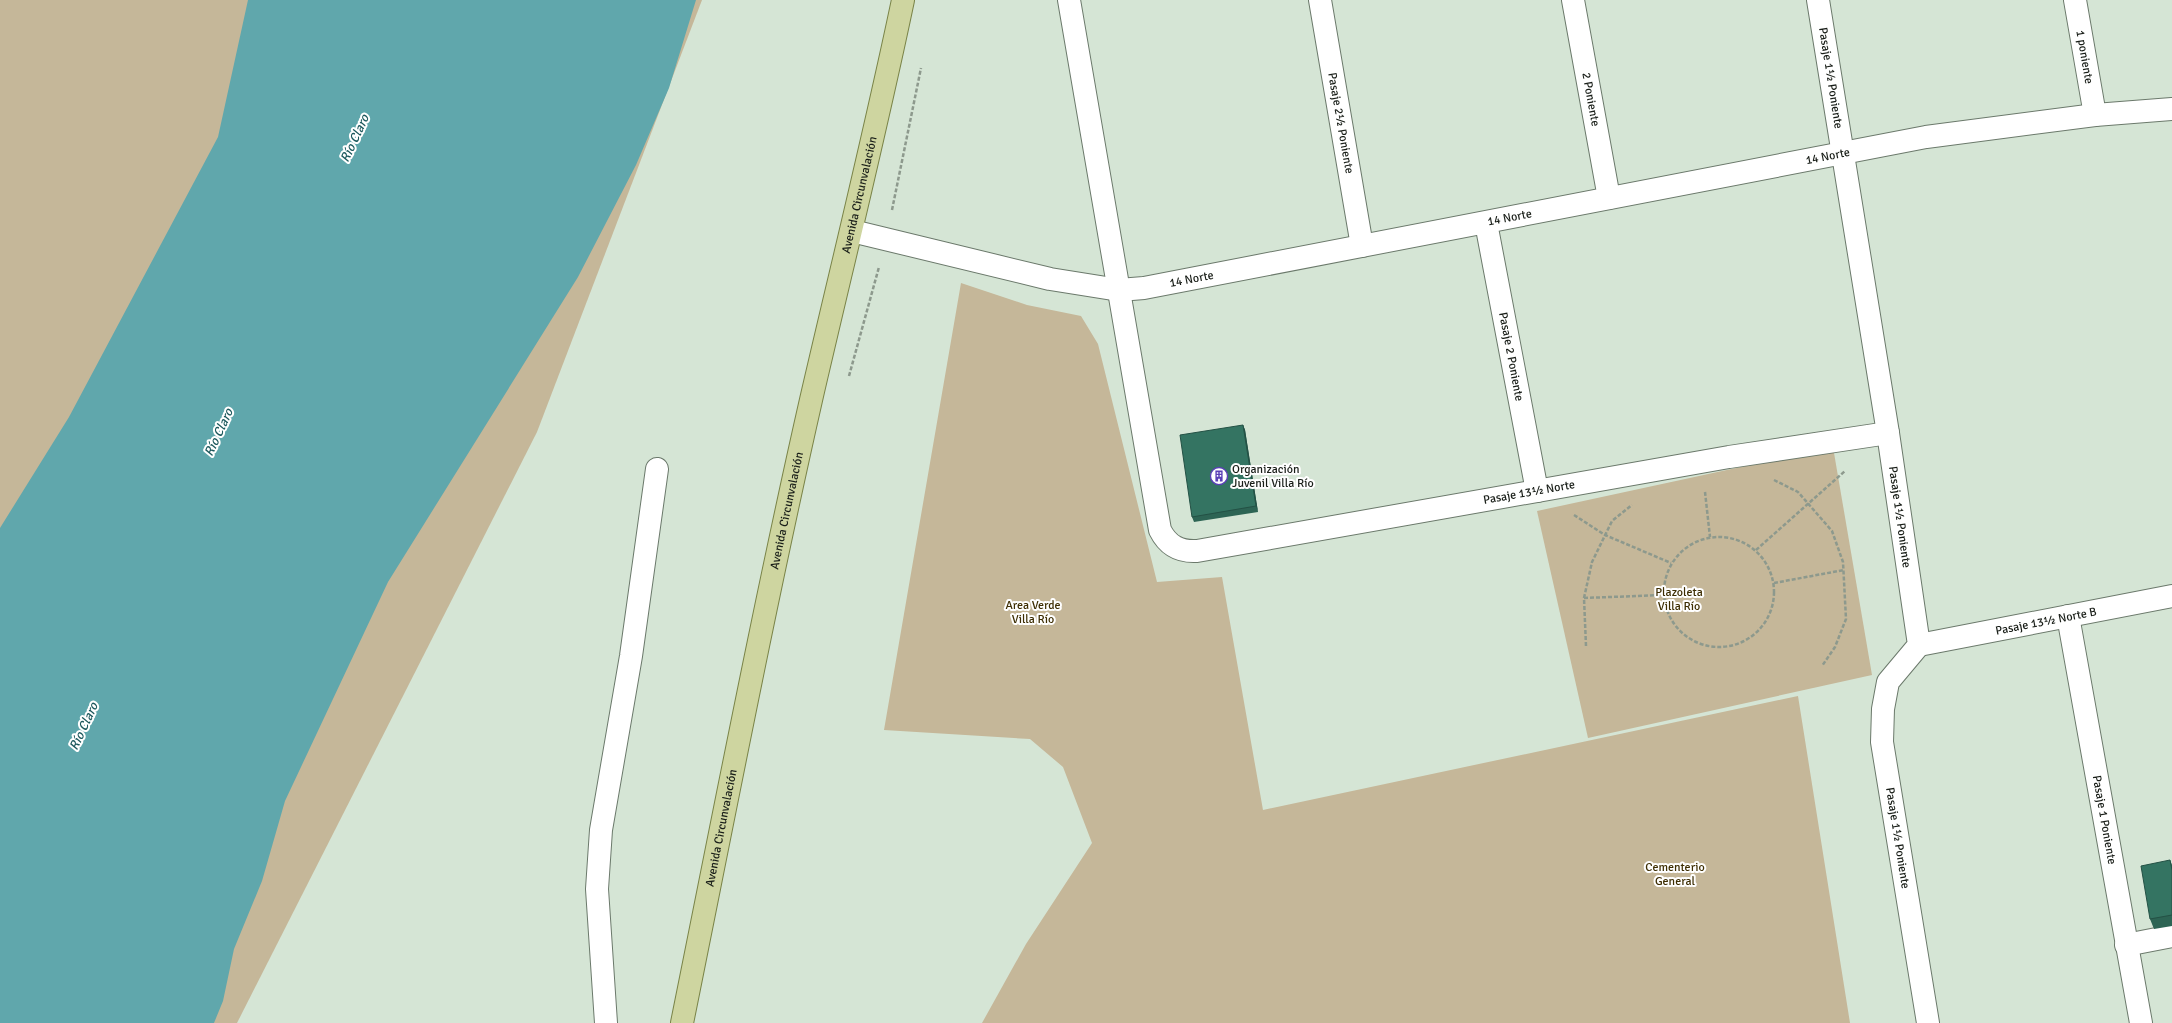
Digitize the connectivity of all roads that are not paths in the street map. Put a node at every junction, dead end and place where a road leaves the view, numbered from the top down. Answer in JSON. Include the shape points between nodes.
{"nodes":[{"id":1,"x":903,"y":0,"type":"edge"},
{"id":2,"x":1069,"y":0,"type":"edge"},
{"id":3,"x":1320,"y":0,"type":"edge"},
{"id":4,"x":1573,"y":0,"type":"edge"},
{"id":5,"x":1818,"y":0,"type":"edge"},
{"id":6,"x":2075,"y":0,"type":"edge"},
{"id":7,"x":2172,"y":109,"type":"edge"},
{"id":8,"x":2095,"y":115,"type":"junction"},
{"id":9,"x":1843,"y":152,"type":"junction"},
{"id":10,"x":1609,"y":198,"type":"junction"},
{"id":11,"x":1486,"y":223,"type":"junction"},
{"id":12,"x":852,"y":231,"type":"junction"},
{"id":13,"x":1362,"y":246,"type":"junction"},
{"id":14,"x":1119,"y":290,"type":"junction"},
{"id":15,"x":1888,"y":433,"type":"junction"},
{"id":16,"x":657,"y":469,"type":"dead end"},
{"id":17,"x":1537,"y":491,"type":"junction"},
{"id":18,"x":2172,"y":596,"type":"edge"},
{"id":19,"x":2068,"y":616,"type":"junction"},
{"id":20,"x":1919,"y":645,"type":"junction"},
{"id":21,"x":2172,"y":936,"type":"edge"},
{"id":22,"x":2126,"y":945,"type":"junction"},
{"id":23,"x":606,"y":1023,"type":"edge"},
{"id":24,"x":682,"y":1023,"type":"edge"},
{"id":25,"x":1928,"y":1023,"type":"edge"},
{"id":26,"x":2141,"y":1023,"type":"edge"}],
"edges":[{"from":1,"to":12,"type":"main road","name":"Avenida Circunvalación"},
{"from":2,"to":14,"type":"street"},
{"from":3,"to":13,"type":"street","name":"Pasaje 2½ Poniente"},
{"from":4,"to":10,"type":"street","name":"2 Poniente"},
{"from":5,"to":9,"type":"street","name":"Pasaje 1½ Poniente"},
{"from":6,"to":8,"type":"street","name":"1 poniente"},
{"from":7,"to":8,"type":"street","name":"14 Norte"},
{"from":8,"to":9,"type":"street","name":"14 Norte","via":[[1934,136]]},
{"from":9,"to":10,"type":"street","name":"14 Norte"},
{"from":9,"to":15,"type":"street","name":"Pasaje 1½ Poniente"},
{"from":10,"to":11,"type":"street","name":"14 Norte"},
{"from":11,"to":13,"type":"street","name":"14 Norte"},
{"from":11,"to":17,"type":"street","name":"Pasaje 2 Poniente"},
{"from":12,"to":14,"type":"street","name":"14 Norte","via":[[1050,279]]},
{"from":12,"to":24,"type":"main road","name":"Avenida Circunvalación","via":[[811,399],[751,675]]},
{"from":13,"to":14,"type":"street","name":"14 Norte","via":[[1144,288]]},
{"from":14,"to":17,"type":"street","name":"Pasaje 13½ Norte","via":[[1160,530],[1171,545],[1184,551],[1198,551]]},
{"from":15,"to":17,"type":"street","name":"Pasaje 13½ Norte","via":[[1729,457]]},
{"from":15,"to":20,"type":"street","name":"Pasaje 1½ Poniente"},
{"from":16,"to":23,"type":"street","via":[[631,656],[601,830],[597,889]]},
{"from":18,"to":19,"type":"street","name":"Pasaje 13½ Norte B"},
{"from":19,"to":20,"type":"street","name":"Pasaje 13½ Norte B"},
{"from":19,"to":22,"type":"street","name":"Pasaje 1 Poniente"},
{"from":20,"to":25,"type":"street","name":"Pasaje 1½ Poniente","via":[[1888,682],[1883,709],[1882,742]]},
{"from":21,"to":22,"type":"street"},
{"from":22,"to":26,"type":"street","name":"Pasaje 1 Poniente"}]}
